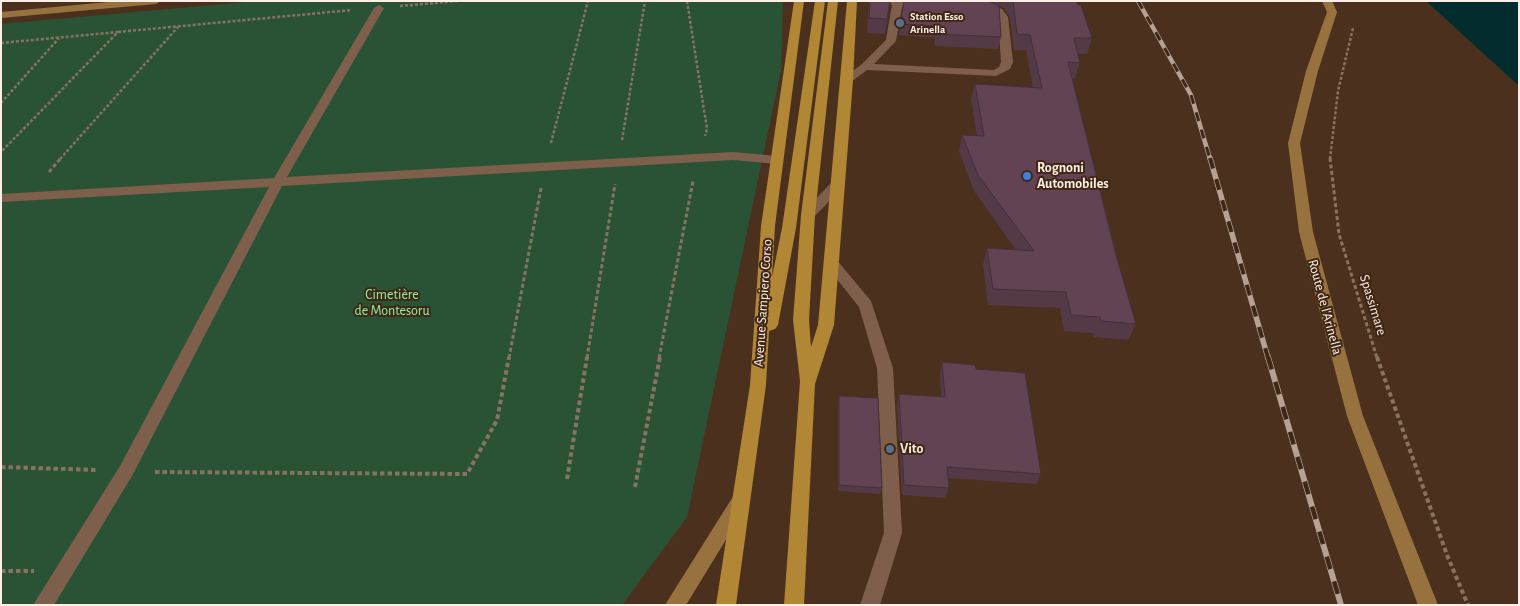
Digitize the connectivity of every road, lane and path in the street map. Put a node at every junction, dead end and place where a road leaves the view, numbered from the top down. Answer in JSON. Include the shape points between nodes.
{"nodes":[{"id":1,"x":156,"y":1,"type":"edge"},
{"id":2,"x":458,"y":1,"type":"edge"},
{"id":3,"x":588,"y":1,"type":"edge"},
{"id":4,"x":645,"y":1,"type":"edge"},
{"id":5,"x":687,"y":1,"type":"edge"},
{"id":6,"x":799,"y":1,"type":"edge"},
{"id":7,"x":820,"y":1,"type":"edge"},
{"id":8,"x":833,"y":1,"type":"edge"},
{"id":9,"x":852,"y":1,"type":"edge"},
{"id":10,"x":1327,"y":1,"type":"edge"},
{"id":11,"x":895,"y":3,"type":"edge"},
{"id":12,"x":931,"y":4,"type":"edge"},
{"id":13,"x":968,"y":6,"type":"edge"},
{"id":14,"x":379,"y":8,"type":"junction"},
{"id":15,"x":1,"y":15,"type":"edge"},
{"id":16,"x":1354,"y":21,"type":"dead end"},
{"id":17,"x":179,"y":27,"type":"junction"},
{"id":18,"x":118,"y":32,"type":"junction"},
{"id":19,"x":60,"y":37,"type":"junction"},
{"id":20,"x":1,"y":43,"type":"edge"},
{"id":21,"x":865,"y":67,"type":"junction"},
{"id":22,"x":848,"y":80,"type":"junction"},
{"id":23,"x":1,"y":103,"type":"edge"},
{"id":24,"x":1,"y":152,"type":"edge"},
{"id":25,"x":697,"y":159,"type":"junction"},
{"id":26,"x":777,"y":160,"type":"junction"},
{"id":27,"x":618,"y":163,"type":"junction"},
{"id":28,"x":545,"y":167,"type":"junction"},
{"id":29,"x":278,"y":182,"type":"junction"},
{"id":30,"x":838,"y":184,"type":"junction"},
{"id":31,"x":27,"y":196,"type":"junction"},
{"id":32,"x":1,"y":198,"type":"edge"},
{"id":33,"x":808,"y":215,"type":"junction"},
{"id":34,"x":831,"y":263,"type":"junction"},
{"id":35,"x":807,"y":384,"type":"junction"},
{"id":36,"x":758,"y":385,"type":"junction"},
{"id":37,"x":1,"y":467,"type":"edge"},
{"id":38,"x":126,"y":471,"type":"junction"},
{"id":39,"x":567,"y":479,"type":"dead end"},
{"id":40,"x":635,"y":486,"type":"dead end"},
{"id":41,"x":740,"y":501,"type":"junction"},
{"id":42,"x":43,"y":605,"type":"edge"},
{"id":43,"x":675,"y":605,"type":"edge"},
{"id":44,"x":726,"y":605,"type":"edge"},
{"id":45,"x":794,"y":605,"type":"edge"},
{"id":46,"x":870,"y":605,"type":"edge"},
{"id":47,"x":1428,"y":605,"type":"edge"},
{"id":48,"x":1468,"y":605,"type":"edge"}],
"edges":[{"from":1,"to":15,"type":"street"},
{"from":2,"to":14,"type":"path"},
{"from":3,"to":28,"type":"path"},
{"from":4,"to":27,"type":"path"},
{"from":5,"to":25,"type":"path","via":[[707,129]]},
{"from":6,"to":26,"type":"main road","name":"Avenue Sampiero Corso"},
{"from":7,"to":36,"type":"main road","via":[[789,228]]},
{"from":8,"to":33,"type":"main road"},
{"from":9,"to":22,"type":"main road"},
{"from":10,"to":47,"type":"street","name":"Route de l'Arinella","via":[[1332,12],[1294,143],[1306,232],[1355,416]]},
{"from":11,"to":12,"type":"lane"},
{"from":11,"to":21,"type":"lane","via":[[891,41]]},
{"from":13,"to":21,"type":"lane","via":[[986,7],[998,11],[1003,17],[1007,62],[1004,69],[996,73]]},
{"from":14,"to":17,"type":"path"},
{"from":14,"to":29,"type":"lane"},
{"from":16,"to":48,"type":"path","name":"Spassimare","via":[[1338,91],[1329,164],[1339,234],[1381,370]]},
{"from":17,"to":18,"type":"path"},
{"from":17,"to":31,"type":"path"},
{"from":18,"to":19,"type":"path"},
{"from":18,"to":24,"type":"path"},
{"from":19,"to":20,"type":"path"},
{"from":19,"to":23,"type":"path"},
{"from":21,"to":22,"type":"lane"},
{"from":22,"to":30,"type":"main road"},
{"from":25,"to":26,"type":"lane","via":[[734,156]]},
{"from":25,"to":27,"type":"lane"},
{"from":25,"to":40,"type":"path"},
{"from":26,"to":36,"type":"main road","name":"Avenue Sampiero Corso","via":[[768,226]]},
{"from":27,"to":28,"type":"lane"},
{"from":27,"to":39,"type":"path"},
{"from":28,"to":29,"type":"lane"},
{"from":28,"to":38,"type":"path","via":[[497,420],[467,474]]},
{"from":29,"to":31,"type":"lane"},
{"from":29,"to":38,"type":"lane"},
{"from":30,"to":33,"type":"lane"},
{"from":30,"to":34,"type":"main road"},
{"from":31,"to":32,"type":"lane"},
{"from":33,"to":35,"type":"main road","via":[[801,320]]},
{"from":34,"to":35,"type":"main road","via":[[826,325]]},
{"from":34,"to":46,"type":"lane","via":[[866,305],[885,368],[893,533]]},
{"from":35,"to":45,"type":"main road"},
{"from":36,"to":41,"type":"main road","name":"Avenue Sampiero Corso"},
{"from":37,"to":38,"type":"path"},
{"from":38,"to":42,"type":"lane"},
{"from":41,"to":43,"type":"street"},
{"from":41,"to":44,"type":"main road","name":"Avenue Sampiero Corso"}]}
